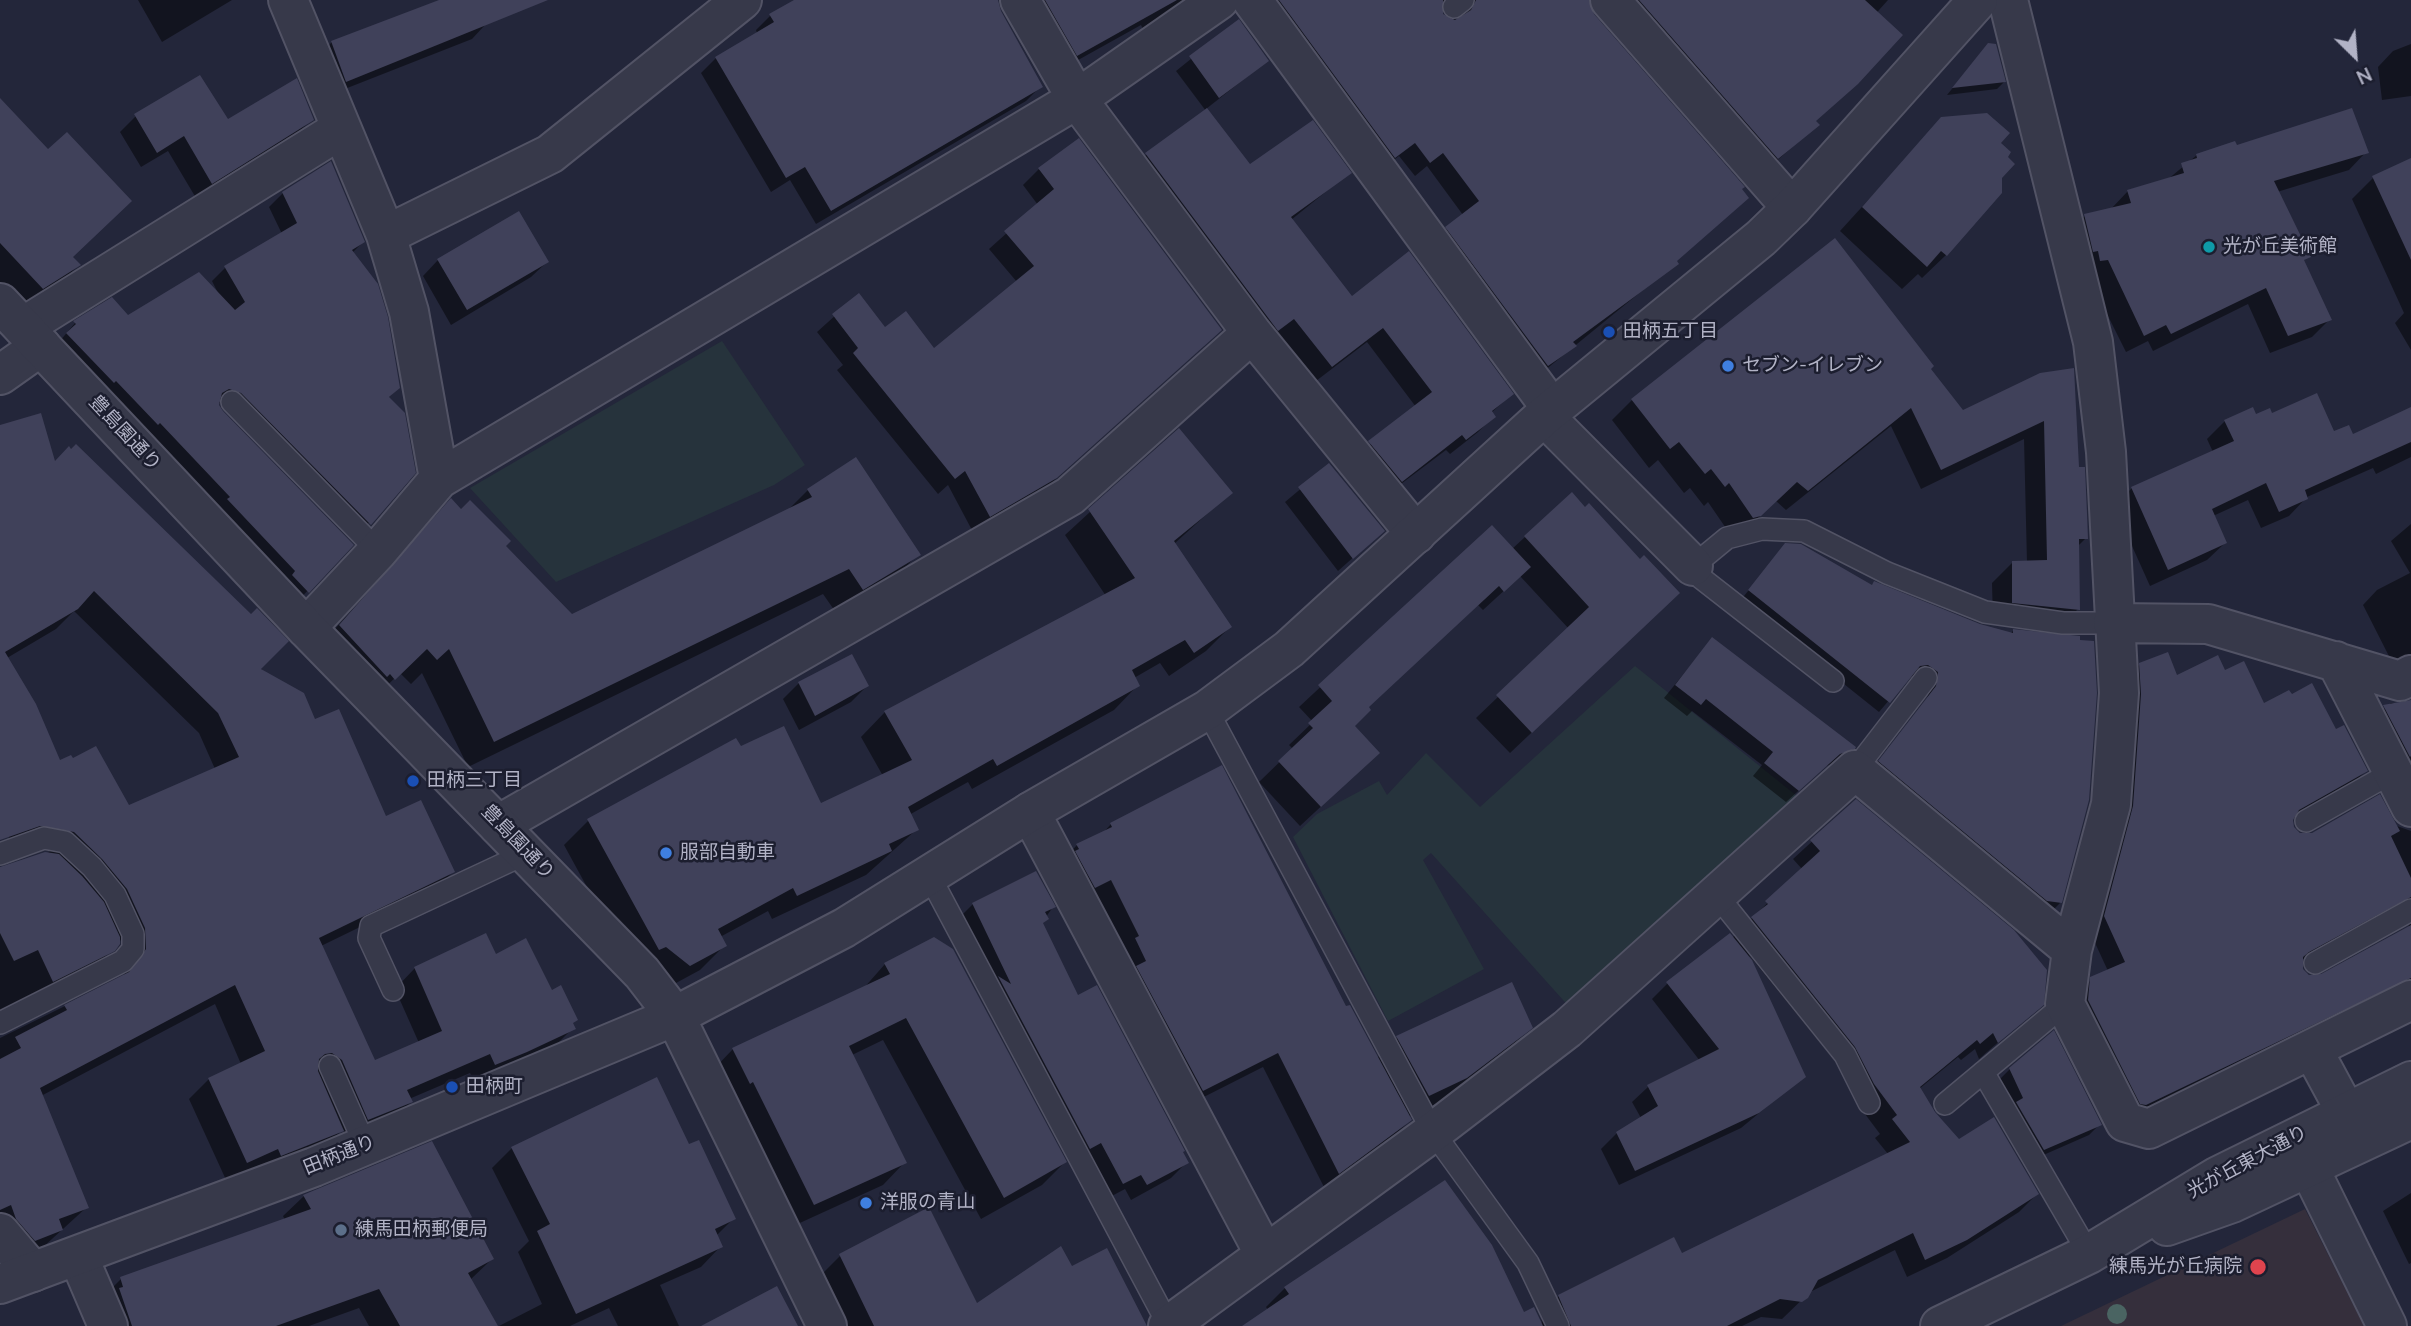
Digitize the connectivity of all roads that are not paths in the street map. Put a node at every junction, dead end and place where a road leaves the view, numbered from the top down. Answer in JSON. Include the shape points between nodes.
{"nodes":[{"id":1,"x":288,"y":0,"type":"edge"},
{"id":2,"x":742,"y":0,"type":"edge"},
{"id":3,"x":1020,"y":0,"type":"edge"},
{"id":4,"x":1219,"y":0,"type":"edge"},
{"id":5,"x":1252,"y":0,"type":"edge"},
{"id":6,"x":1610,"y":0,"type":"edge"},
{"id":7,"x":1978,"y":0,"type":"edge"},
{"id":8,"x":2008,"y":0,"type":"edge"},
{"id":9,"x":1077,"y":99,"type":"junction"},
{"id":10,"x":341,"y":129,"type":"junction"},
{"id":11,"x":1792,"y":208,"type":"junction"},
{"id":12,"x":386,"y":235,"type":"junction"},
{"id":13,"x":21,"y":325,"type":"edge"},
{"id":14,"x":1252,"y":333,"type":"junction"},
{"id":15,"x":0,"y":375,"type":"edge"},
{"id":16,"x":232,"y":402,"type":"dead end"},
{"id":17,"x":1548,"y":413,"type":"junction"},
{"id":18,"x":439,"y":479,"type":"junction"},
{"id":19,"x":1416,"y":534,"type":"junction"},
{"id":20,"x":379,"y":551,"type":"junction"},
{"id":21,"x":1693,"y":566,"type":"junction"},
{"id":22,"x":2113,"y":623,"type":"junction"},
{"id":23,"x":306,"y":628,"type":"junction"},
{"id":24,"x":2336,"y":662,"type":"junction"},
{"id":25,"x":2411,"y":675,"type":"edge"},
{"id":26,"x":1926,"y":678,"type":"dead end"},
{"id":27,"x":1833,"y":681,"type":"dead end"},
{"id":28,"x":1207,"y":710,"type":"junction"},
{"id":29,"x":1855,"y":771,"type":"junction"},
{"id":30,"x":2393,"y":772,"type":"junction"},
{"id":31,"x":2411,"y":807,"type":"edge"},
{"id":32,"x":1030,"y":812,"type":"junction"},
{"id":33,"x":2306,"y":821,"type":"dead end"},
{"id":34,"x":498,"y":825,"type":"junction"},
{"id":35,"x":527,"y":853,"type":"junction"},
{"id":36,"x":0,"y":854,"type":"edge"},
{"id":37,"x":930,"y":877,"type":"junction"},
{"id":38,"x":1715,"y":893,"type":"junction"},
{"id":39,"x":2411,"y":910,"type":"edge"},
{"id":40,"x":2072,"y":950,"type":"junction"},
{"id":41,"x":2315,"y":962,"type":"dead end"},
{"id":42,"x":393,"y":990,"type":"dead end"},
{"id":43,"x":2411,"y":1000,"type":"edge"},
{"id":44,"x":2065,"y":1004,"type":"junction"},
{"id":45,"x":676,"y":1016,"type":"junction"},
{"id":46,"x":0,"y":1023,"type":"edge"},
{"id":47,"x":2312,"y":1049,"type":"junction"},
{"id":48,"x":330,"y":1066,"type":"dead end"},
{"id":49,"x":1983,"y":1072,"type":"junction"},
{"id":50,"x":2411,"y":1081,"type":"edge"},
{"id":51,"x":1869,"y":1104,"type":"dead end"},
{"id":52,"x":1945,"y":1104,"type":"dead end"},
{"id":53,"x":2346,"y":1112,"type":"junction"},
{"id":54,"x":2411,"y":1119,"type":"edge"},
{"id":55,"x":1433,"y":1132,"type":"junction"},
{"id":56,"x":365,"y":1146,"type":"junction"},
{"id":57,"x":2309,"y":1168,"type":"junction"},
{"id":58,"x":0,"y":1233,"type":"edge"},
{"id":59,"x":2089,"y":1254,"type":"junction"},
{"id":60,"x":1265,"y":1255,"type":"junction"},
{"id":61,"x":78,"y":1256,"type":"junction"},
{"id":62,"x":16,"y":1278,"type":"edge"},
{"id":63,"x":1176,"y":1324,"type":"edge"},
{"id":64,"x":108,"y":1326,"type":"edge"},
{"id":65,"x":827,"y":1326,"type":"edge"},
{"id":66,"x":1558,"y":1326,"type":"edge"},
{"id":67,"x":1940,"y":1326,"type":"edge"},
{"id":68,"x":2387,"y":1326,"type":"edge"}],
"edges":[{"from":1,"to":10,"type":"street"},
{"from":2,"to":12,"type":"street","via":[[550,154]]},
{"from":3,"to":9,"type":"street"},
{"from":4,"to":9,"type":"street"},
{"from":5,"to":17,"type":"street"},
{"from":6,"to":11,"type":"street"},
{"from":7,"to":11,"type":"street","name":"田柄通り"},
{"from":8,"to":22,"type":"street","via":[[2093,342],[2106,452]]},
{"from":9,"to":14,"type":"street"},
{"from":9,"to":18,"type":"street"},
{"from":10,"to":12,"type":"street"},
{"from":10,"to":13,"type":"street"},
{"from":11,"to":17,"type":"street","name":"田柄通り"},
{"from":12,"to":18,"type":"street","via":[[409,312]]},
{"from":13,"to":15,"type":"street"},
{"from":13,"to":23,"type":"street","name":"豊島園通り"},
{"from":14,"to":19,"type":"street"},
{"from":14,"to":34,"type":"street","via":[[1070,496]]},
{"from":16,"to":20,"type":"lane"},
{"from":17,"to":19,"type":"street","name":"田柄通り"},
{"from":17,"to":21,"type":"street"},
{"from":18,"to":20,"type":"street"},
{"from":19,"to":28,"type":"street","name":"田柄通り","via":[[1289,649]]},
{"from":20,"to":23,"type":"street"},
{"from":21,"to":22,"type":"lane","via":[[1727,538],[1762,529],[1804,531],[1887,573],[1985,611],[2063,623]]},
{"from":21,"to":27,"type":"lane","via":[[1700,578]]},
{"from":22,"to":24,"type":"street","via":[[2207,624]]},
{"from":22,"to":40,"type":"street","via":[[2119,693],[2111,804]]},
{"from":23,"to":34,"type":"street","name":"豊島園通り"},
{"from":24,"to":25,"type":"street","via":[[2400,681]]},
{"from":24,"to":30,"type":"street"},
{"from":26,"to":29,"type":"lane"},
{"from":28,"to":32,"type":"street","name":"田柄通り"},
{"from":28,"to":55,"type":"lane"},
{"from":29,"to":38,"type":"street"},
{"from":29,"to":40,"type":"street"},
{"from":30,"to":31,"type":"street"},
{"from":30,"to":33,"type":"lane"},
{"from":32,"to":37,"type":"street","name":"田柄通り"},
{"from":32,"to":60,"type":"street"},
{"from":34,"to":35,"type":"street","name":"豊島園通り"},
{"from":35,"to":42,"type":"lane","via":[[371,926],[369,938]]},
{"from":35,"to":45,"type":"street","name":"豊島園通り","via":[[642,973]]},
{"from":36,"to":46,"type":"lane","via":[[44,838],[65,842],[107,883],[132,934],[132,949],[123,961]]},
{"from":37,"to":45,"type":"street","name":"田柄通り"},
{"from":37,"to":63,"type":"lane"},
{"from":38,"to":51,"type":"lane","via":[[1845,1055]]},
{"from":38,"to":55,"type":"street","via":[[1567,1028]]},
{"from":39,"to":41,"type":"lane"},
{"from":40,"to":44,"type":"street"},
{"from":43,"to":47,"type":"street"},
{"from":44,"to":47,"type":"street","via":[[2125,1122],[2149,1129]]},
{"from":44,"to":49,"type":"lane"},
{"from":45,"to":56,"type":"street","name":"田柄通り"},
{"from":45,"to":65,"type":"street","name":"豊島園通り"},
{"from":47,"to":53,"type":"street"},
{"from":48,"to":56,"type":"lane"},
{"from":49,"to":52,"type":"lane"},
{"from":49,"to":59,"type":"lane"},
{"from":50,"to":53,"type":"street","name":"光が丘東大通り"},
{"from":53,"to":59,"type":"street","name":"光が丘東大通り","via":[[2218,1176]]},
{"from":54,"to":57,"type":"street","name":"光が丘東大通り"},
{"from":55,"to":60,"type":"street"},
{"from":55,"to":66,"type":"lane","via":[[1528,1263]]},
{"from":56,"to":61,"type":"street","name":"田柄通り"},
{"from":57,"to":59,"type":"street","name":"光が丘東大通り","via":[[2232,1203]]},
{"from":57,"to":68,"type":"street"},
{"from":58,"to":62,"type":"street"},
{"from":59,"to":67,"type":"street","name":"光が丘東大通り"},
{"from":60,"to":63,"type":"street"},
{"from":61,"to":62,"type":"street","name":"田柄通り"},
{"from":61,"to":64,"type":"street"}]}
